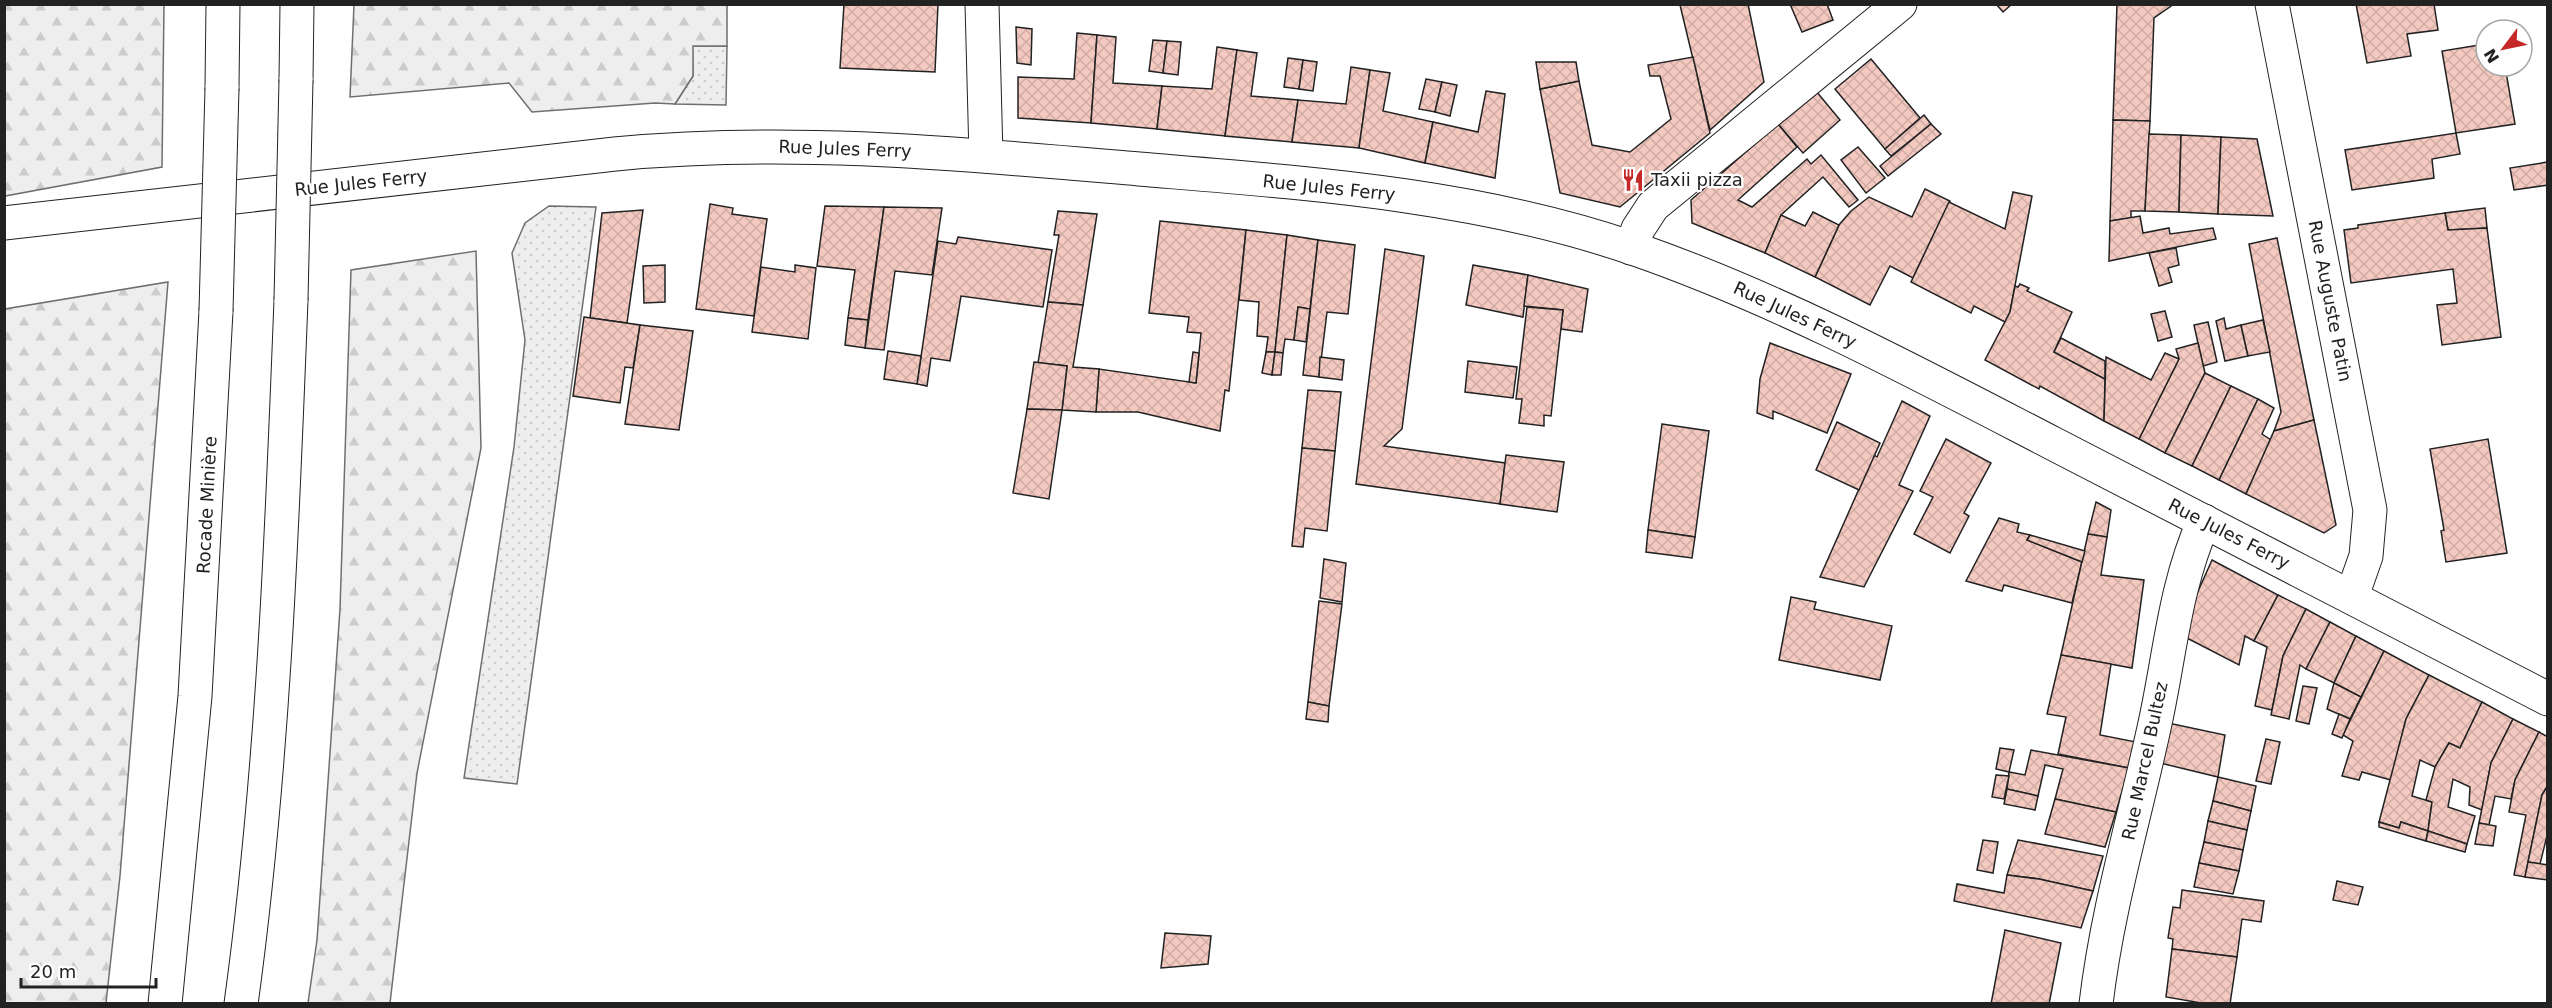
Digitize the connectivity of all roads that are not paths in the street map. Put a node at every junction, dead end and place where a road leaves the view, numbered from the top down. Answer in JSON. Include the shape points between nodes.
{"nodes":[{"id":1,"x":223,"y":4,"type":"edge"},
{"id":2,"x":297,"y":4,"type":"edge"},
{"id":3,"x":982,"y":4,"type":"edge"},
{"id":4,"x":1900,"y":4,"type":"edge"},
{"id":5,"x":2272,"y":4,"type":"edge"},
{"id":6,"x":986,"y":156,"type":"junction"},
{"id":7,"x":4,"y":223,"type":"edge"},
{"id":8,"x":1631,"y":248,"type":"junction"},
{"id":9,"x":2204,"y":521,"type":"junction"},
{"id":10,"x":2352,"y":596,"type":"junction"},
{"id":11,"x":2547,"y":699,"type":"edge"},
{"id":12,"x":165,"y":1004,"type":"edge"},
{"id":13,"x":241,"y":1004,"type":"edge"},
{"id":14,"x":2096,"y":1004,"type":"edge"}],
"edges":[{"from":1,"to":12,"type":"main road","name":"Rocade Minière","bridge":true,"via":[[216,311],[195,696]]},
{"from":2,"to":13,"type":"main road","bridge":true,"via":[[291,300],[272,676]]},
{"from":3,"to":6,"type":"main road"},
{"from":4,"to":8,"type":"main road","via":[[1653,206]]},
{"from":5,"to":10,"type":"main road","name":"Rue Auguste Patin","via":[[2370,510],[2366,556]]},
{"from":6,"to":7,"type":"main road","name":"Rue Jules Ferry","via":[[797,147],[660,150]]},
{"from":6,"to":8,"type":"main road","name":"Rue Jules Ferry","via":[[1386,194],[1536,221]]},
{"from":8,"to":9,"type":"main road","name":"Rue Jules Ferry","via":[[1794,312]]},
{"from":9,"to":10,"type":"main road","name":"Rue Jules Ferry"},
{"from":9,"to":14,"type":"main road","name":"Rue Marcel Bultez","via":[[2183,577],[2155,724],[2104,942]]},
{"from":10,"to":11,"type":"main road","name":"Rue Jules Ferry"}]}
